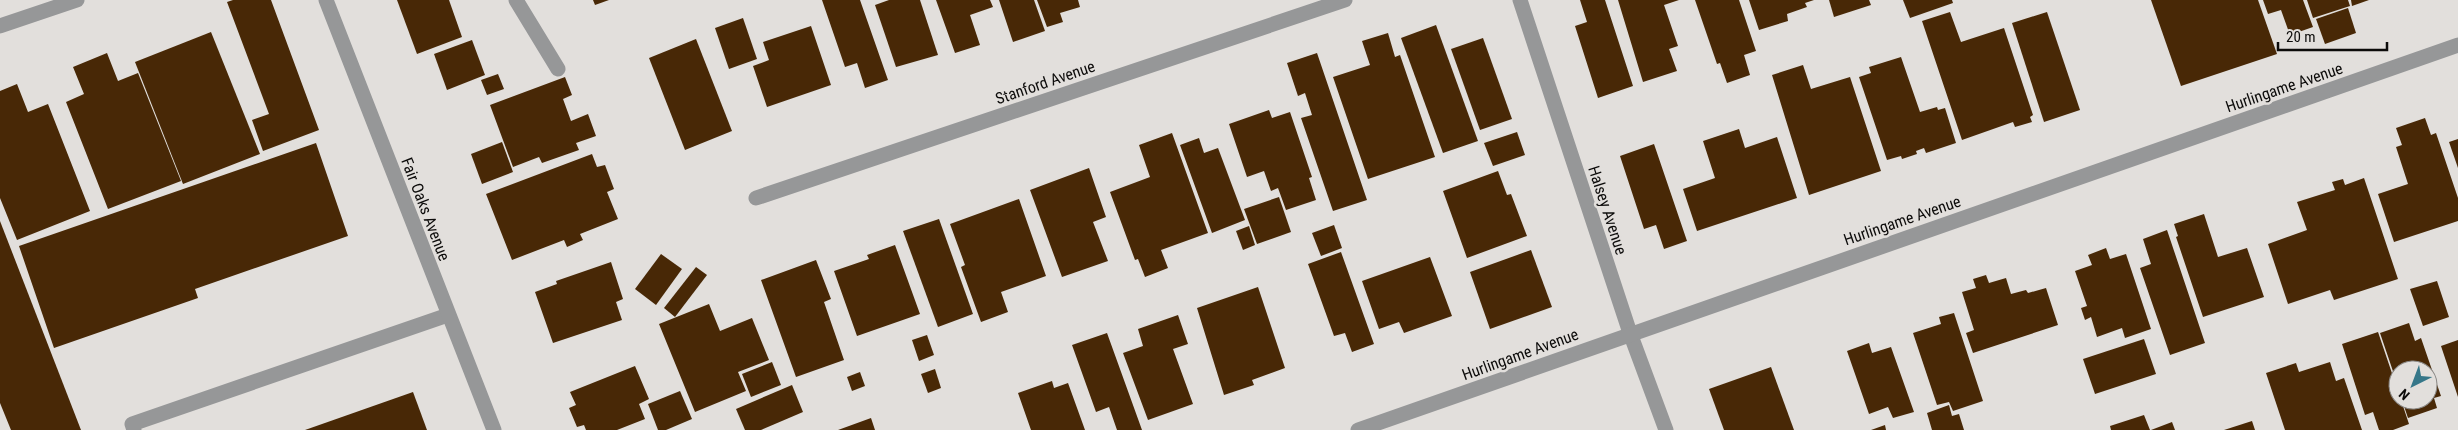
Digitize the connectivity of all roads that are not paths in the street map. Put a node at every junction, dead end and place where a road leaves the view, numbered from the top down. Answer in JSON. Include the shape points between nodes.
{"nodes":[{"id":1,"x":77,"y":0,"type":"edge"},
{"id":2,"x":326,"y":0,"type":"edge"},
{"id":3,"x":516,"y":0,"type":"edge"},
{"id":4,"x":1345,"y":0,"type":"edge"},
{"id":5,"x":1520,"y":0,"type":"edge"},
{"id":6,"x":0,"y":26,"type":"edge"},
{"id":7,"x":2458,"y":45,"type":"edge"},
{"id":8,"x":558,"y":69,"type":"dead end"},
{"id":9,"x":756,"y":198,"type":"dead end"},
{"id":10,"x":448,"y":315,"type":"junction"},
{"id":11,"x":1630,"y":333,"type":"junction"},
{"id":12,"x":134,"y":430,"type":"edge"},
{"id":13,"x":494,"y":430,"type":"edge"},
{"id":14,"x":1358,"y":430,"type":"edge"},
{"id":15,"x":1666,"y":430,"type":"edge"}],
"edges":[{"from":1,"to":6,"type":"street"},
{"from":2,"to":10,"type":"street","name":"Fair Oaks Avenue"},
{"from":3,"to":8,"type":"street"},
{"from":4,"to":9,"type":"street","name":"Stanford Avenue"},
{"from":5,"to":11,"type":"street","name":"Halsey Avenue"},
{"from":7,"to":11,"type":"street","name":"Hurlingame Avenue"},
{"from":10,"to":12,"type":"street","via":[[132,424]]},
{"from":10,"to":13,"type":"street","name":"Fair Oaks Avenue"},
{"from":11,"to":14,"type":"street","name":"Hurlingame Avenue"},
{"from":11,"to":15,"type":"street","name":"Halsey Avenue"}]}
